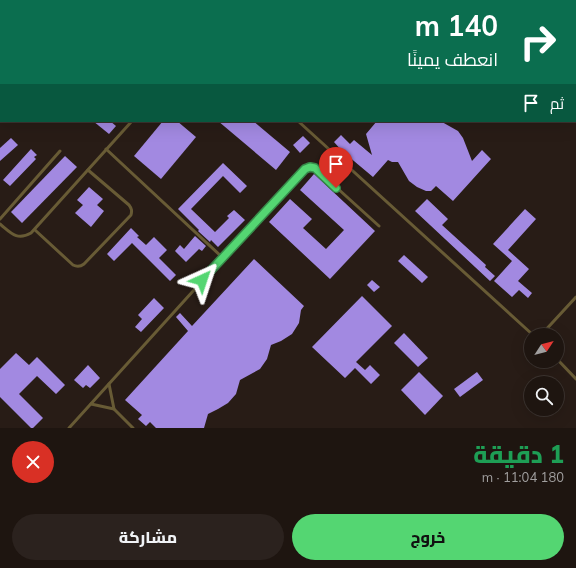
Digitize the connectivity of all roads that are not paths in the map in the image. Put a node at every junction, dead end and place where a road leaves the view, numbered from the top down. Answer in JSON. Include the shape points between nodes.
{"nodes":[{"id":1,"x":131,"y":122,"type":"edge"},
{"id":2,"x":299,"y":122,"type":"edge"},
{"id":3,"x":106,"y":149,"type":"junction"},
{"id":4,"x":60,"y":151,"type":"dead end"},
{"id":5,"x":88,"y":170,"type":"junction"},
{"id":6,"x":0,"y":219,"type":"edge"},
{"id":7,"x":0,"y":224,"type":"edge"},
{"id":8,"x":379,"y":226,"type":"dead end"},
{"id":9,"x":35,"y":230,"type":"junction"},
{"id":10,"x":223,"y":258,"type":"junction"},
{"id":11,"x":576,"y":297,"type":"edge"},
{"id":12,"x":525,"y":328,"type":"edge"},
{"id":13,"x":547,"y":328,"type":"edge"},
{"id":14,"x":564,"y":366,"type":"edge"},
{"id":15,"x":576,"y":379,"type":"edge"},
{"id":16,"x":109,"y":384,"type":"junction"},
{"id":17,"x":91,"y":404,"type":"junction"},
{"id":18,"x":114,"y":409,"type":"junction"},
{"id":19,"x":69,"y":428,"type":"edge"},
{"id":20,"x":133,"y":428,"type":"edge"}],
"edges":[{"from":1,"to":3,"type":"lane"},
{"from":2,"to":12,"type":"lane"},
{"from":3,"to":5,"type":"lane"},
{"from":3,"to":10,"type":"lane"},
{"from":4,"to":6,"type":"lane"},
{"from":5,"to":9,"type":"lane"},
{"from":5,"to":9,"type":"lane","via":[[129,205],[131,215],[81,266],[73,265]]},
{"from":7,"to":9,"type":"lane","via":[[20,237]]},
{"from":8,"to":10,"type":"lane","via":[[315,168],[310,167],[305,169]]},
{"from":10,"to":16,"type":"lane"},
{"from":11,"to":13,"type":"lane"},
{"from":14,"to":15,"type":"lane"},
{"from":16,"to":17,"type":"lane"},
{"from":16,"to":18,"type":"lane"},
{"from":17,"to":18,"type":"lane"},
{"from":17,"to":19,"type":"lane"},
{"from":18,"to":20,"type":"lane"}]}
